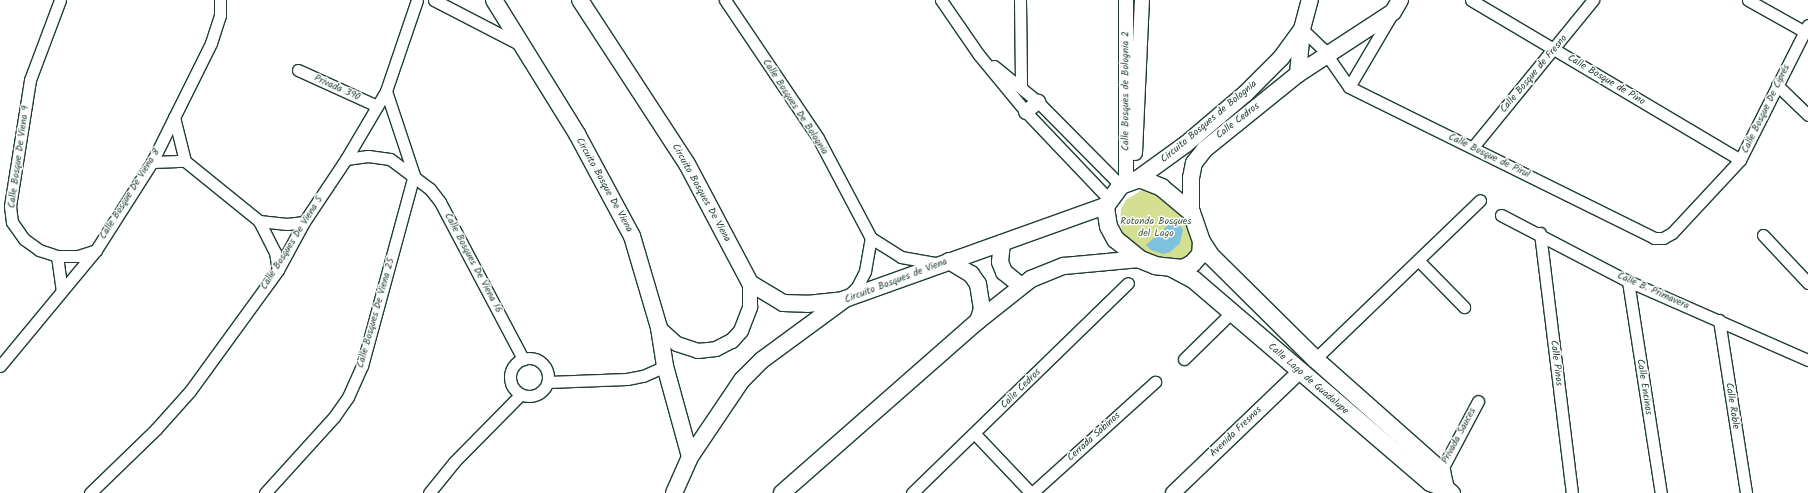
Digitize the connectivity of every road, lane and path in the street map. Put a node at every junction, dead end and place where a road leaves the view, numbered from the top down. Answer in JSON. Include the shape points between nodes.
{"nodes":[{"id":1,"x":60,"y":0,"type":"edge"},
{"id":2,"x":220,"y":0,"type":"edge"},
{"id":3,"x":417,"y":0,"type":"edge"},
{"id":4,"x":434,"y":0,"type":"edge"},
{"id":5,"x":494,"y":0,"type":"edge"},
{"id":6,"x":580,"y":0,"type":"edge"},
{"id":7,"x":725,"y":0,"type":"edge"},
{"id":8,"x":941,"y":0,"type":"edge"},
{"id":9,"x":1020,"y":0,"type":"edge"},
{"id":10,"x":1310,"y":0,"type":"edge"},
{"id":11,"x":1471,"y":0,"type":"edge"},
{"id":12,"x":1593,"y":0,"type":"edge"},
{"id":13,"x":1748,"y":0,"type":"edge"},
{"id":14,"x":1126,"y":6,"type":"edge"},
{"id":15,"x":1141,"y":6,"type":"edge"},
{"id":16,"x":1397,"y":6,"type":"edge"},
{"id":17,"x":1302,"y":29,"type":"junction"},
{"id":18,"x":1806,"y":29,"type":"edge"},
{"id":19,"x":519,"y":44,"type":"junction"},
{"id":20,"x":1555,"y":50,"type":"junction"},
{"id":21,"x":979,"y":55,"type":"junction"},
{"id":22,"x":1327,"y":56,"type":"junction"},
{"id":23,"x":1281,"y":58,"type":"junction"},
{"id":24,"x":298,"y":70,"type":"dead end"},
{"id":25,"x":1298,"y":74,"type":"junction"},
{"id":26,"x":1777,"y":85,"type":"junction"},
{"id":27,"x":1021,"y":87,"type":"junction"},
{"id":28,"x":1349,"y":87,"type":"junction"},
{"id":29,"x":386,"y":91,"type":"junction"},
{"id":30,"x":1038,"y":102,"type":"junction"},
{"id":31,"x":377,"y":106,"type":"junction"},
{"id":32,"x":1026,"y":112,"type":"junction"},
{"id":33,"x":1808,"y":115,"type":"edge"},
{"id":34,"x":174,"y":117,"type":"junction"},
{"id":35,"x":1473,"y":147,"type":"junction"},
{"id":36,"x":346,"y":160,"type":"junction"},
{"id":37,"x":1740,"y":160,"type":"junction"},
{"id":38,"x":185,"y":161,"type":"junction"},
{"id":39,"x":152,"y":162,"type":"junction"},
{"id":40,"x":414,"y":175,"type":"junction"},
{"id":41,"x":1130,"y":181,"type":"junction"},
{"id":42,"x":1480,"y":200,"type":"dead end"},
{"id":43,"x":1106,"y":202,"type":"junction"},
{"id":44,"x":1191,"y":212,"type":"junction"},
{"id":45,"x":1501,"y":215,"type":"dead end"},
{"id":46,"x":259,"y":221,"type":"junction"},
{"id":47,"x":304,"y":222,"type":"junction"},
{"id":48,"x":1540,"y":233,"type":"junction"},
{"id":49,"x":1763,"y":235,"type":"dead end"},
{"id":50,"x":871,"y":238,"type":"junction"},
{"id":51,"x":1663,"y":238,"type":"joint"},
{"id":52,"x":1201,"y":241,"type":"junction"},
{"id":53,"x":1002,"y":243,"type":"junction"},
{"id":54,"x":96,"y":250,"type":"junction"},
{"id":55,"x":57,"y":256,"type":"junction"},
{"id":56,"x":1140,"y":259,"type":"junction"},
{"id":57,"x":1418,"y":260,"type":"junction"},
{"id":58,"x":945,"y":263,"type":"junction"},
{"id":59,"x":1172,"y":268,"type":"junction"},
{"id":60,"x":278,"y":270,"type":"junction"},
{"id":61,"x":1628,"y":281,"type":"junction"},
{"id":62,"x":750,"y":283,"type":"junction"},
{"id":63,"x":1128,"y":283,"type":"dead end"},
{"id":64,"x":1808,"y":283,"type":"edge"},
{"id":65,"x":1021,"y":286,"type":"junction"},
{"id":66,"x":62,"y":291,"type":"junction"},
{"id":67,"x":845,"y":299,"type":"junction"},
{"id":68,"x":1464,"y":307,"type":"dead end"},
{"id":69,"x":1232,"y":312,"type":"junction"},
{"id":70,"x":1719,"y":320,"type":"junction"},
{"id":71,"x":978,"y":322,"type":"junction"},
{"id":72,"x":658,"y":328,"type":"junction"},
{"id":73,"x":523,"y":359,"type":"junction"},
{"id":74,"x":1184,"y":359,"type":"dead end"},
{"id":75,"x":1315,"y":359,"type":"junction"},
{"id":76,"x":1808,"y":360,"type":"edge"},
{"id":77,"x":0,"y":366,"type":"edge"},
{"id":78,"x":665,"y":366,"type":"junction"},
{"id":79,"x":1300,"y":371,"type":"junction"},
{"id":80,"x":548,"y":382,"type":"junction"},
{"id":81,"x":1155,"y":382,"type":"dead end"},
{"id":82,"x":521,"y":394,"type":"junction"},
{"id":83,"x":1478,"y":401,"type":"dead end"},
{"id":84,"x":975,"y":434,"type":"junction"},
{"id":85,"x":690,"y":457,"type":"junction"},
{"id":86,"x":1441,"y":471,"type":"junction"},
{"id":87,"x":1445,"y":491,"type":"edge"},
{"id":88,"x":90,"y":493,"type":"edge"},
{"id":89,"x":265,"y":493,"type":"edge"},
{"id":90,"x":429,"y":493,"type":"edge"},
{"id":91,"x":674,"y":493,"type":"edge"},
{"id":92,"x":782,"y":493,"type":"edge"},
{"id":93,"x":912,"y":493,"type":"edge"},
{"id":94,"x":1032,"y":493,"type":"edge"},
{"id":95,"x":1173,"y":493,"type":"edge"},
{"id":96,"x":1572,"y":493,"type":"edge"},
{"id":97,"x":1661,"y":493,"type":"edge"},
{"id":98,"x":1746,"y":493,"type":"edge"}],
"edges":[{"from":1,"to":55,"type":"street","name":"Calle Bosque De Viena 9","via":[[30,80],[10,206],[12,222],[24,239],[39,250]]},
{"from":2,"to":34,"type":"street","name":"Calle Bosque De Viena 8","via":[[220,15],[211,43]]},
{"from":3,"to":29,"type":"street","name":"Calle Bosques De Viena 5"},
{"from":4,"to":19,"type":"street"},
{"from":5,"to":19,"type":"main road","name":"Circuito Bosque De Viena"},
{"from":6,"to":62,"type":"main road","name":"Circuito Bosques De Viena","via":[[687,164]]},
{"from":7,"to":50,"type":"street","name":"Calle Bosques De Bolognia","via":[[818,138]]},
{"from":8,"to":21,"type":"street"},
{"from":9,"to":27,"type":"street"},
{"from":10,"to":17,"type":"main road","name":"Circuito Bosques de Bolognia"},
{"from":11,"to":20,"type":"street","name":"Calle Bosque de Pino"},
{"from":12,"to":20,"type":"street","name":"Calle Bosque de Fresno"},
{"from":13,"to":18,"type":"street"},
{"from":14,"to":15,"type":"street"},
{"from":14,"to":41,"type":"street","name":"Calle Bosques de Bolognia 2"},
{"from":15,"to":41,"type":"street","name":"Calle Bosques de Bolognia 2"},
{"from":16,"to":22,"type":"main road","name":"Calle Cedros"},
{"from":16,"to":28,"type":"street"},
{"from":17,"to":22,"type":"street","name":"Calle Bosque de Pirul","via":[[1314,39]]},
{"from":17,"to":23,"type":"main road","name":"Circuito Bosques de Bolognia"},
{"from":17,"to":25,"type":"main road"},
{"from":18,"to":26,"type":"street","name":"Calle Bosque De Ciprés"},
{"from":19,"to":72,"type":"main road","name":"Circuito Bosque De Viena","via":[[577,134],[622,215],[632,236]]},
{"from":20,"to":35,"type":"street","name":"Calle Bosque de Fresno"},
{"from":20,"to":37,"type":"street","name":"Calle Bosque de Pino"},
{"from":21,"to":27,"type":"street"},
{"from":21,"to":32,"type":"street"},
{"from":22,"to":25,"type":"main road","name":"Calle Cedros"},
{"from":22,"to":28,"type":"street","name":"Calle Bosque de Pirul"},
{"from":23,"to":25,"type":"main road"},
{"from":23,"to":41,"type":"main road","name":"Circuito Bosques de Bolognia","via":[[1245,94],[1186,144]]},
{"from":24,"to":31,"type":"street","name":"Privada 390"},
{"from":25,"to":44,"type":"main road","name":"Calle Cedros","via":[[1205,148],[1194,163],[1191,178]]},
{"from":26,"to":33,"type":"street"},
{"from":26,"to":37,"type":"street","name":"Calle Bosque De Ciprés"},
{"from":27,"to":30,"type":"street"},
{"from":28,"to":35,"type":"street","name":"Calle Bosque de Pirul"},
{"from":29,"to":31,"type":"street","name":"Calle Bosques De Viena 5"},
{"from":29,"to":40,"type":"street","name":"Calle Bosques De Viena 16"},
{"from":30,"to":32,"type":"street"},
{"from":30,"to":41,"type":"street"},
{"from":31,"to":36,"type":"street","name":"Calle Bosques De Viena 5"},
{"from":32,"to":43,"type":"street"},
{"from":34,"to":38,"type":"street"},
{"from":34,"to":39,"type":"street","name":"Calle Bosque De Viena 8"},
{"from":35,"to":51,"type":"street","name":"Calle Bosque de Pirul","via":[[1654,238]]},
{"from":36,"to":40,"type":"street","name":"Calle Bosques De Viena 16","via":[[380,156],[390,159]]},
{"from":36,"to":47,"type":"street","name":"Calle Bosques De Viena 5"},
{"from":37,"to":51,"type":"street","name":"Calle Bosque De Ciprés","via":[[1672,233]]},
{"from":38,"to":39,"type":"street"},
{"from":38,"to":46,"type":"street"},
{"from":39,"to":54,"type":"street","name":"Calle Bosque De Viena 8"},
{"from":40,"to":73,"type":"street","name":"Calle Bosques De Viena 16","via":[[440,202]]},
{"from":40,"to":89,"type":"street","name":"Calle Bosques De Viena 25","via":[[362,366],[348,397],[334,417]]},
{"from":41,"to":43,"type":"main road"},
{"from":41,"to":44,"type":"main road","via":[[1161,187]]},
{"from":42,"to":57,"type":"street"},
{"from":43,"to":53,"type":"main road","name":"Circuito Bosques de Viena"},
{"from":43,"to":56,"type":"main road","via":[[1108,226],[1115,239]]},
{"from":44,"to":52,"type":"main road"},
{"from":45,"to":48,"type":"street","name":"Calle B. Primavera"},
{"from":46,"to":47,"type":"street","via":[[287,224]]},
{"from":46,"to":60,"type":"street","via":[[274,252]]},
{"from":47,"to":60,"type":"street","name":"Calle Bosques De Viena 5"},
{"from":48,"to":61,"type":"street","name":"Calle B. Primavera"},
{"from":48,"to":96,"type":"street","name":"Calle Pinos"},
{"from":49,"to":64,"type":"street"},
{"from":50,"to":58,"type":"street","name":"Calle Bosques De Bolognia","via":[[901,257]]},
{"from":50,"to":67,"type":"street","via":[[865,271],[857,287]]},
{"from":52,"to":59,"type":"main road","via":[[1200,254],[1192,263],[1182,268]]},
{"from":52,"to":75,"type":"main road","name":"Calle Lago de Guadalupe","via":[[1210,255]]},
{"from":53,"to":58,"type":"main road","name":"Circuito Bosques de Viena"},
{"from":53,"to":65,"type":"main road","via":[[1000,262],[1004,272]]},
{"from":54,"to":55,"type":"street","name":"Calle Bosque De Viena 9","via":[[78,256]]},
{"from":54,"to":66,"type":"street","name":"Calle Bosque De Viena 8"},
{"from":55,"to":66,"type":"street"},
{"from":56,"to":59,"type":"main road"},
{"from":56,"to":65,"type":"main road","via":[[1064,266],[1042,273]]},
{"from":57,"to":68,"type":"street"},
{"from":57,"to":75,"type":"street"},
{"from":58,"to":67,"type":"main road","name":"Circuito Bosques de Viena"},
{"from":58,"to":71,"type":"main road","via":[[971,274],[978,284],[982,309]]},
{"from":59,"to":69,"type":"main road","name":"Calle Lago de Guadalupe","via":[[1193,279]]},
{"from":60,"to":88,"type":"street","name":"Calle Bosques De Viena 5","via":[[190,391],[156,429]]},
{"from":61,"to":70,"type":"street","name":"Calle B. Primavera"},
{"from":61,"to":97,"type":"street","name":"Calle Encinos"},
{"from":62,"to":67,"type":"main road","name":"Circuito Bosques De Viena","via":[[783,303],[807,304]]},
{"from":62,"to":72,"type":"street","via":[[750,307],[741,331],[716,348],[698,351],[677,344]]},
{"from":63,"to":84,"type":"street","name":"Calle Cedros"},
{"from":65,"to":71,"type":"main road"},
{"from":66,"to":77,"type":"street","name":"Calle Bosque De Viena 8"},
{"from":67,"to":85,"type":"main road","name":"Circuito Bosques de Viena","via":[[762,360],[742,380]]},
{"from":69,"to":74,"type":"street"},
{"from":69,"to":79,"type":"main road","name":"Calle Lago de Guadalupe"},
{"from":70,"to":76,"type":"street","name":"Calle B. Primavera"},
{"from":70,"to":98,"type":"street","name":"Calle Roble"},
{"from":71,"to":92,"type":"main road"},
{"from":72,"to":78,"type":"main road","name":"Circuito Bosque De Viena"},
{"from":73,"to":80,"type":"street","via":[[539,360],[548,374]]},
{"from":73,"to":82,"type":"street","via":[[514,365],[510,376],[512,387]]},
{"from":75,"to":86,"type":"main road","name":"Calle Lago de Guadalupe"},
{"from":78,"to":80,"type":"street","via":[[643,376],[621,380]]},
{"from":78,"to":85,"type":"main road","name":"Circuito Bosque De Viena"},
{"from":79,"to":87,"type":"main road","name":"Calle Lago de Guadalupe","via":[[1430,482]]},
{"from":79,"to":95,"type":"street","name":"Avenida Fresnos"},
{"from":80,"to":82,"type":"street","via":[[537,394]]},
{"from":81,"to":94,"type":"street","name":"Cerrada Sabinos"},
{"from":82,"to":90,"type":"street","via":[[454,462]]},
{"from":83,"to":86,"type":"street","name":"Privada Sauces"},
{"from":84,"to":93,"type":"street","name":"Calle Cedros"},
{"from":84,"to":94,"type":"street"},
{"from":85,"to":91,"type":"main road","name":"Circuito Bosques de Viena"},
{"from":86,"to":87,"type":"main road","name":"Calle Lago de Guadalupe"}]}
